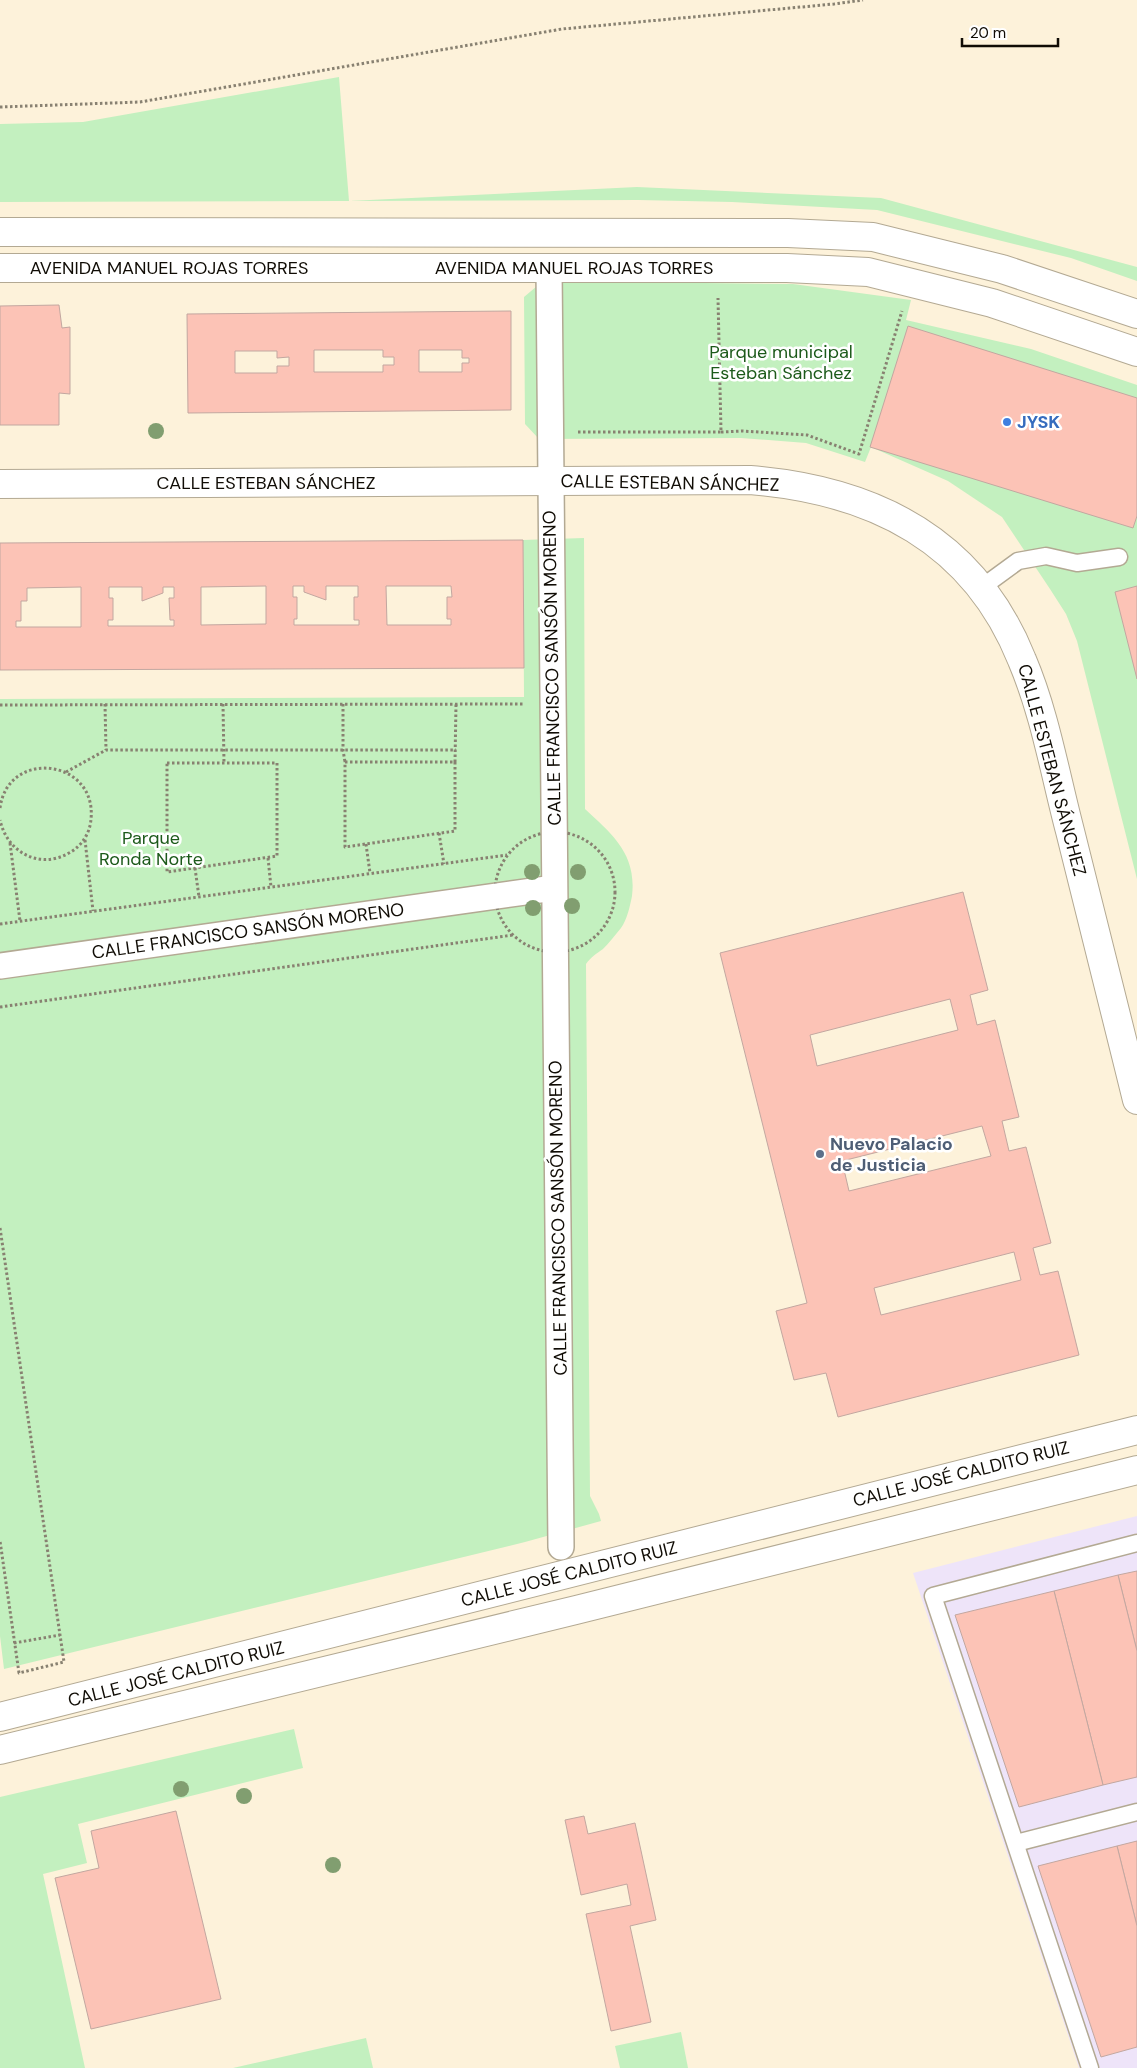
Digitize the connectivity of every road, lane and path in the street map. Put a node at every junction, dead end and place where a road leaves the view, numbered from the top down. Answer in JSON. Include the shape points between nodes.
{"nodes":[{"id":1,"x":863,"y":0,"type":"edge"},
{"id":2,"x":0,"y":108,"type":"edge"},
{"id":3,"x":0,"y":232,"type":"edge"},
{"id":4,"x":0,"y":268,"type":"edge"},
{"id":5,"x":549,"y":268,"type":"junction"},
{"id":6,"x":717,"y":268,"type":"junction"},
{"id":7,"x":903,"y":307,"type":"dead end"},
{"id":8,"x":1137,"y":314,"type":"edge"},
{"id":9,"x":1137,"y":352,"type":"edge"},
{"id":10,"x":570,"y":432,"type":"dead end"},
{"id":11,"x":721,"y":432,"type":"junction"},
{"id":12,"x":551,"y":481,"type":"junction"},
{"id":13,"x":0,"y":484,"type":"edge"},
{"id":14,"x":1119,"y":557,"type":"dead end"},
{"id":15,"x":981,"y":588,"type":"junction"},
{"id":16,"x":105,"y":704,"type":"junction"},
{"id":17,"x":223,"y":704,"type":"junction"},
{"id":18,"x":342,"y":704,"type":"junction"},
{"id":19,"x":456,"y":704,"type":"junction"},
{"id":20,"x":532,"y":704,"type":"dead end"},
{"id":21,"x":0,"y":705,"type":"edge"},
{"id":22,"x":106,"y":750,"type":"junction"},
{"id":23,"x":224,"y":750,"type":"junction"},
{"id":24,"x":342,"y":750,"type":"junction"},
{"id":25,"x":456,"y":750,"type":"junction"},
{"id":26,"x":345,"y":762,"type":"junction"},
{"id":27,"x":455,"y":762,"type":"junction"},
{"id":28,"x":224,"y":763,"type":"junction"},
{"id":29,"x":66,"y":772,"type":"junction"},
{"id":30,"x":0,"y":808,"type":"edge"},
{"id":31,"x":0,"y":820,"type":"edge"},
{"id":32,"x":439,"y":833,"type":"junction"},
{"id":33,"x":85,"y":839,"type":"junction"},
{"id":34,"x":10,"y":843,"type":"junction"},
{"id":35,"x":366,"y":844,"type":"junction"},
{"id":36,"x":507,"y":855,"type":"dead end"},
{"id":37,"x":268,"y":858,"type":"junction"},
{"id":38,"x":444,"y":864,"type":"junction"},
{"id":39,"x":195,"y":868,"type":"junction"},
{"id":40,"x":370,"y":873,"type":"junction"},
{"id":41,"x":272,"y":887,"type":"junction"},
{"id":42,"x":554,"y":888,"type":"junction"},
{"id":43,"x":199,"y":897,"type":"junction"},
{"id":44,"x":93,"y":911,"type":"junction"},
{"id":45,"x":20,"y":921,"type":"junction"},
{"id":46,"x":0,"y":924,"type":"edge"},
{"id":47,"x":513,"y":935,"type":"dead end"},
{"id":48,"x":0,"y":966,"type":"edge"},
{"id":49,"x":0,"y":1007,"type":"edge"},
{"id":50,"x":1137,"y":1100,"type":"edge"},
{"id":51,"x":0,"y":1228,"type":"edge"},
{"id":52,"x":1137,"y":1430,"type":"edge"},
{"id":53,"x":1137,"y":1470,"type":"edge"},
{"id":54,"x":0,"y":1541,"type":"edge"},
{"id":55,"x":1137,"y":1543,"type":"edge"},
{"id":56,"x":561,"y":1547,"type":"dead end"},
{"id":57,"x":60,"y":1635,"type":"junction"},
{"id":58,"x":14,"y":1643,"type":"junction"},
{"id":59,"x":0,"y":1717,"type":"edge"},
{"id":60,"x":0,"y":1750,"type":"edge"},
{"id":61,"x":1137,"y":1812,"type":"edge"},
{"id":62,"x":1016,"y":1843,"type":"junction"},
{"id":63,"x":1090,"y":2068,"type":"edge"}],
"edges":[{"from":1,"to":2,"type":"path","via":[[562,29],[140,102]]},
{"from":3,"to":8,"type":"main road","name":"AVENIDA MANUEL ROJAS TORRES","via":[[788,233],[873,236],[1002,269]]},
{"from":4,"to":5,"type":"main road","name":"AVENIDA MANUEL ROJAS TORRES"},
{"from":5,"to":6,"type":"main road","name":"AVENIDA MANUEL ROJAS TORRES"},
{"from":5,"to":12,"type":"street","name":"CALLE FRANCISCO SANSÓN MORENO"},
{"from":6,"to":9,"type":"main road","name":"AVENIDA MANUEL ROJAS TORRES","via":[[868,272],[992,303]]},
{"from":6,"to":11,"type":"path"},
{"from":7,"to":11,"type":"path","via":[[859,454],[807,435]]},
{"from":10,"to":11,"type":"path"},
{"from":12,"to":13,"type":"main road","name":"CALLE ESTEBAN SÁNCHEZ"},
{"from":12,"to":15,"type":"main road","name":"CALLE ESTEBAN SÁNCHEZ","via":[[750,480],[805,487],[884,512],[908,525],[948,552]]},
{"from":12,"to":42,"type":"street","name":"CALLE FRANCISCO SANSÓN MORENO"},
{"from":14,"to":15,"type":"lane","via":[[1077,563],[1046,556],[1018,560]]},
{"from":15,"to":50,"type":"main road","name":"CALLE ESTEBAN SÁNCHEZ","via":[[1014,642],[1028,675]]},
{"from":16,"to":17,"type":"path"},
{"from":16,"to":21,"type":"path"},
{"from":16,"to":22,"type":"path"},
{"from":17,"to":18,"type":"path"},
{"from":17,"to":23,"type":"path"},
{"from":18,"to":19,"type":"path"},
{"from":18,"to":24,"type":"path"},
{"from":19,"to":20,"type":"path"},
{"from":19,"to":25,"type":"path"},
{"from":22,"to":23,"type":"path"},
{"from":22,"to":29,"type":"path"},
{"from":23,"to":24,"type":"path"},
{"from":23,"to":28,"type":"path"},
{"from":24,"to":25,"type":"path"},
{"from":24,"to":26,"type":"path"},
{"from":25,"to":27,"type":"path"},
{"from":26,"to":27,"type":"path"},
{"from":26,"to":35,"type":"path","via":[[345,847]]},
{"from":27,"to":32,"type":"path","via":[[455,831]]},
{"from":28,"to":37,"type":"path","via":[[277,763],[277,856]]},
{"from":28,"to":39,"type":"path","via":[[167,763],[167,872]]},
{"from":29,"to":30,"type":"path","via":[[51,767],[35,768],[20,774],[9,785]]},
{"from":29,"to":33,"type":"path","via":[[79,781],[88,795],[92,810]]},
{"from":31,"to":34,"type":"path"},
{"from":32,"to":35,"type":"path"},
{"from":32,"to":38,"type":"path"},
{"from":33,"to":34,"type":"path","via":[[75,850],[48,860],[20,852]]},
{"from":33,"to":44,"type":"path"},
{"from":34,"to":45,"type":"path"},
{"from":35,"to":40,"type":"path"},
{"from":36,"to":38,"type":"path"},
{"from":37,"to":39,"type":"path"},
{"from":37,"to":41,"type":"path"},
{"from":38,"to":40,"type":"path"},
{"from":39,"to":43,"type":"path"},
{"from":40,"to":41,"type":"path"},
{"from":41,"to":43,"type":"path"},
{"from":42,"to":48,"type":"street","name":"CALLE FRANCISCO SANSÓN MORENO"},
{"from":42,"to":56,"type":"street","name":"CALLE FRANCISCO SANSÓN MORENO"},
{"from":43,"to":44,"type":"path"},
{"from":44,"to":45,"type":"path"},
{"from":45,"to":46,"type":"path"},
{"from":47,"to":49,"type":"path"},
{"from":51,"to":57,"type":"path"},
{"from":52,"to":59,"type":"main road","name":"CALLE JOSÉ CALDITO RUIZ"},
{"from":53,"to":60,"type":"main road","name":"CALLE JOSÉ CALDITO RUIZ"},
{"from":54,"to":58,"type":"path"},
{"from":55,"to":62,"type":"lane","via":[[934,1596]]},
{"from":57,"to":58,"type":"path"},
{"from":57,"to":58,"type":"path","via":[[64,1662],[19,1673]]},
{"from":61,"to":62,"type":"lane"},
{"from":62,"to":63,"type":"lane"}]}
